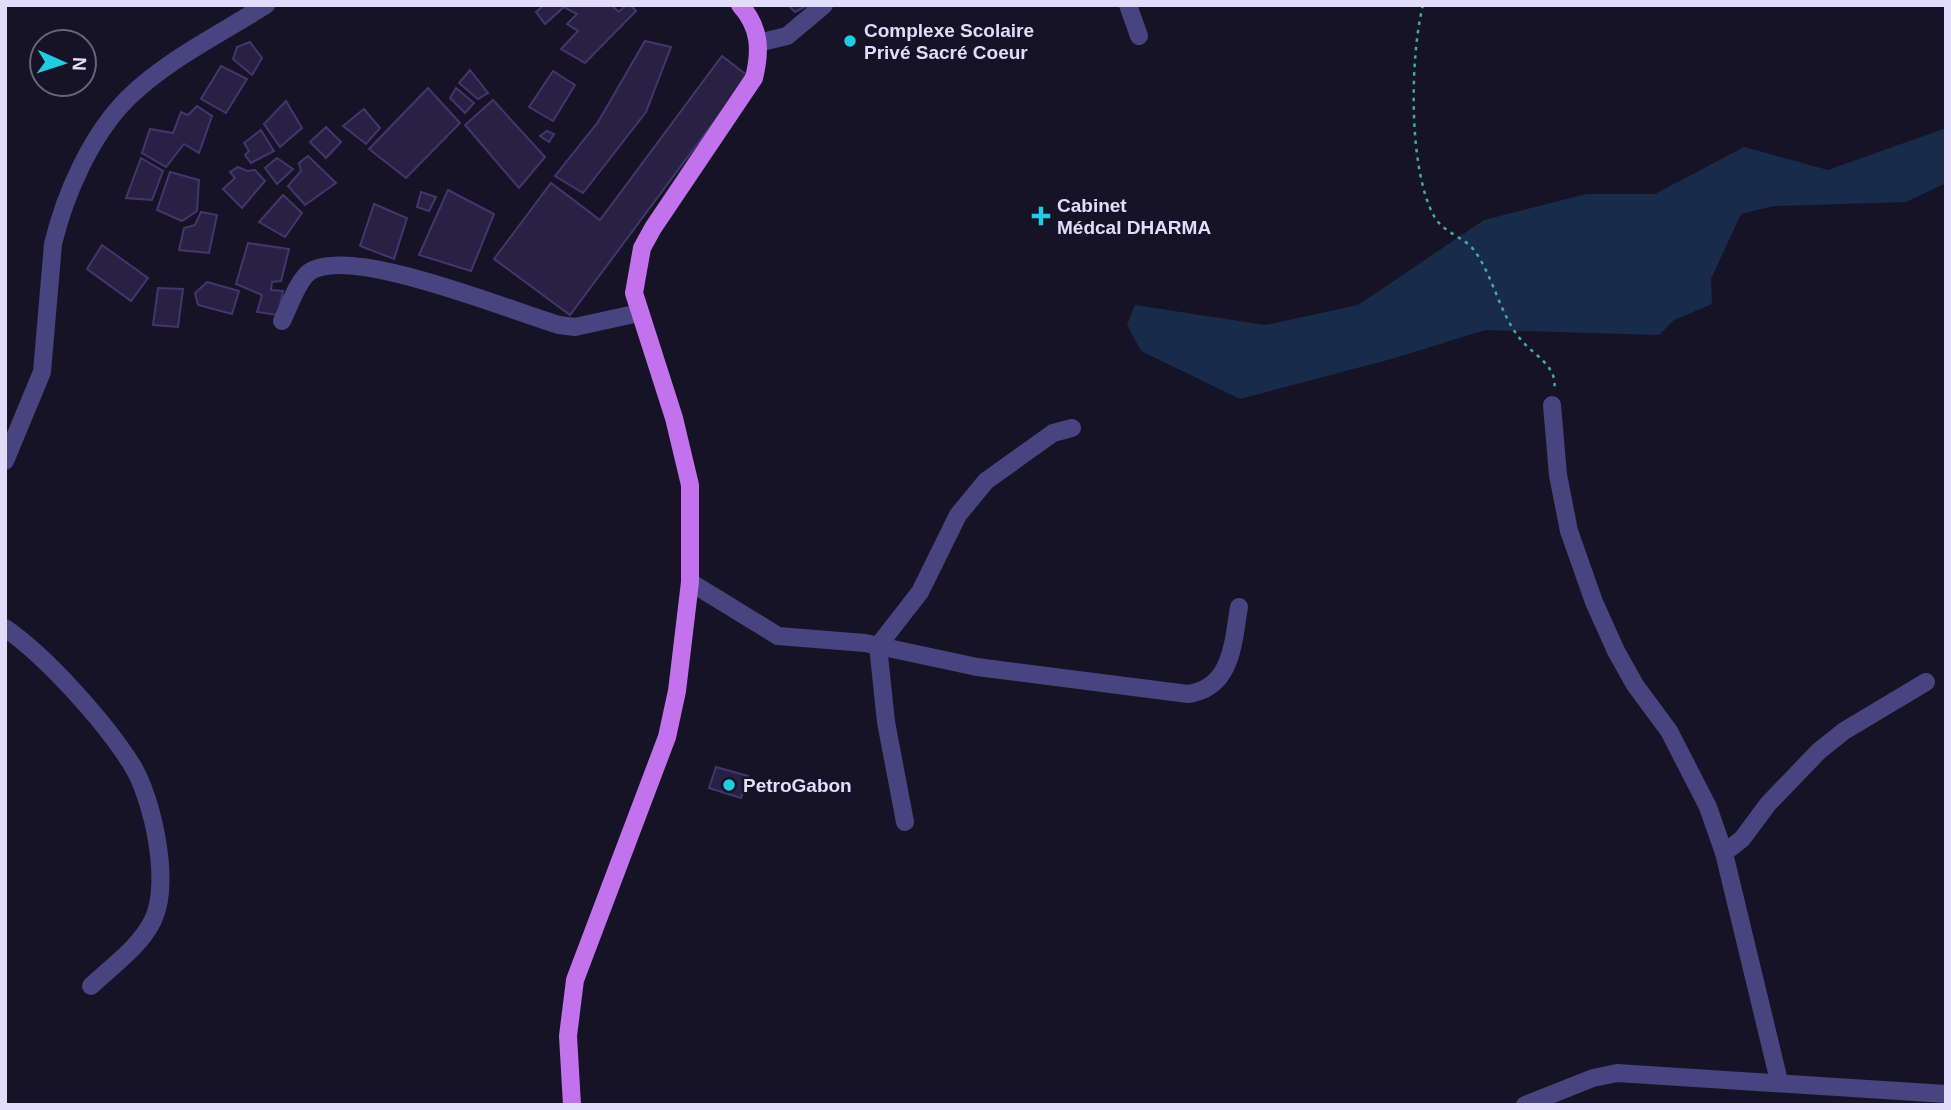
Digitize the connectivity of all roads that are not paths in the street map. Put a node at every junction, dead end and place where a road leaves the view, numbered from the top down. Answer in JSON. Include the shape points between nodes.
{"nodes":[{"id":1,"x":266,"y":5,"type":"edge"},
{"id":2,"x":740,"y":5,"type":"edge"},
{"id":3,"x":824,"y":5,"type":"edge"},
{"id":4,"x":1128,"y":5,"type":"edge"},
{"id":5,"x":1139,"y":36,"type":"dead end"},
{"id":6,"x":758,"y":43,"type":"junction"},
{"id":7,"x":639,"y":313,"type":"junction"},
{"id":8,"x":282,"y":321,"type":"dead end"},
{"id":9,"x":1552,"y":405,"type":"road end"},
{"id":10,"x":1072,"y":428,"type":"dead end"},
{"id":11,"x":5,"y":461,"type":"edge"},
{"id":12,"x":690,"y":582,"type":"junction"},
{"id":13,"x":1239,"y":607,"type":"dead end"},
{"id":14,"x":5,"y":628,"type":"edge"},
{"id":15,"x":878,"y":646,"type":"junction"},
{"id":16,"x":1926,"y":682,"type":"dead end"},
{"id":17,"x":905,"y":822,"type":"dead end"},
{"id":18,"x":1724,"y":853,"type":"junction"},
{"id":19,"x":90,"y":986,"type":"dead end"},
{"id":20,"x":1779,"y":1081,"type":"junction"},
{"id":21,"x":1946,"y":1094,"type":"edge"},
{"id":22,"x":572,"y":1105,"type":"edge"},
{"id":23,"x":1525,"y":1105,"type":"edge"}],
"edges":[{"from":1,"to":11,"type":"street","via":[[152,78],[112,116],[95,144],[57,225],[42,372]]},
{"from":2,"to":6,"type":"main road","via":[[757,32]]},
{"from":3,"to":6,"type":"street","via":[[787,36]]},
{"from":4,"to":5,"type":"street"},
{"from":6,"to":7,"type":"main road","via":[[754,78],[741,101],[642,248],[634,293]]},
{"from":7,"to":8,"type":"street","via":[[575,327],[559,325],[431,283],[363,265],[341,264],[307,274]]},
{"from":7,"to":12,"type":"main road","via":[[674,418],[690,485]]},
{"from":9,"to":18,"type":"street","via":[[1563,507],[1594,603],[1635,685],[1669,732],[1708,807]]},
{"from":10,"to":15,"type":"street","via":[[1053,433],[986,481],[958,515],[920,592]]},
{"from":12,"to":15,"type":"street","via":[[778,636]]},
{"from":12,"to":22,"type":"main road","via":[[667,737],[575,980],[568,1036]]},
{"from":13,"to":15,"type":"street","via":[[1224,671],[1204,692],[1188,694],[977,667]]},
{"from":14,"to":19,"type":"street","via":[[66,685],[133,766],[154,828],[160,868],[154,919],[137,943]]},
{"from":15,"to":17,"type":"street","via":[[886,722]]},
{"from":16,"to":18,"type":"street","via":[[1819,751],[1742,839]]},
{"from":18,"to":20,"type":"street"},
{"from":20,"to":21,"type":"street"},
{"from":20,"to":23,"type":"street","via":[[1616,1073],[1593,1077]]}]}
